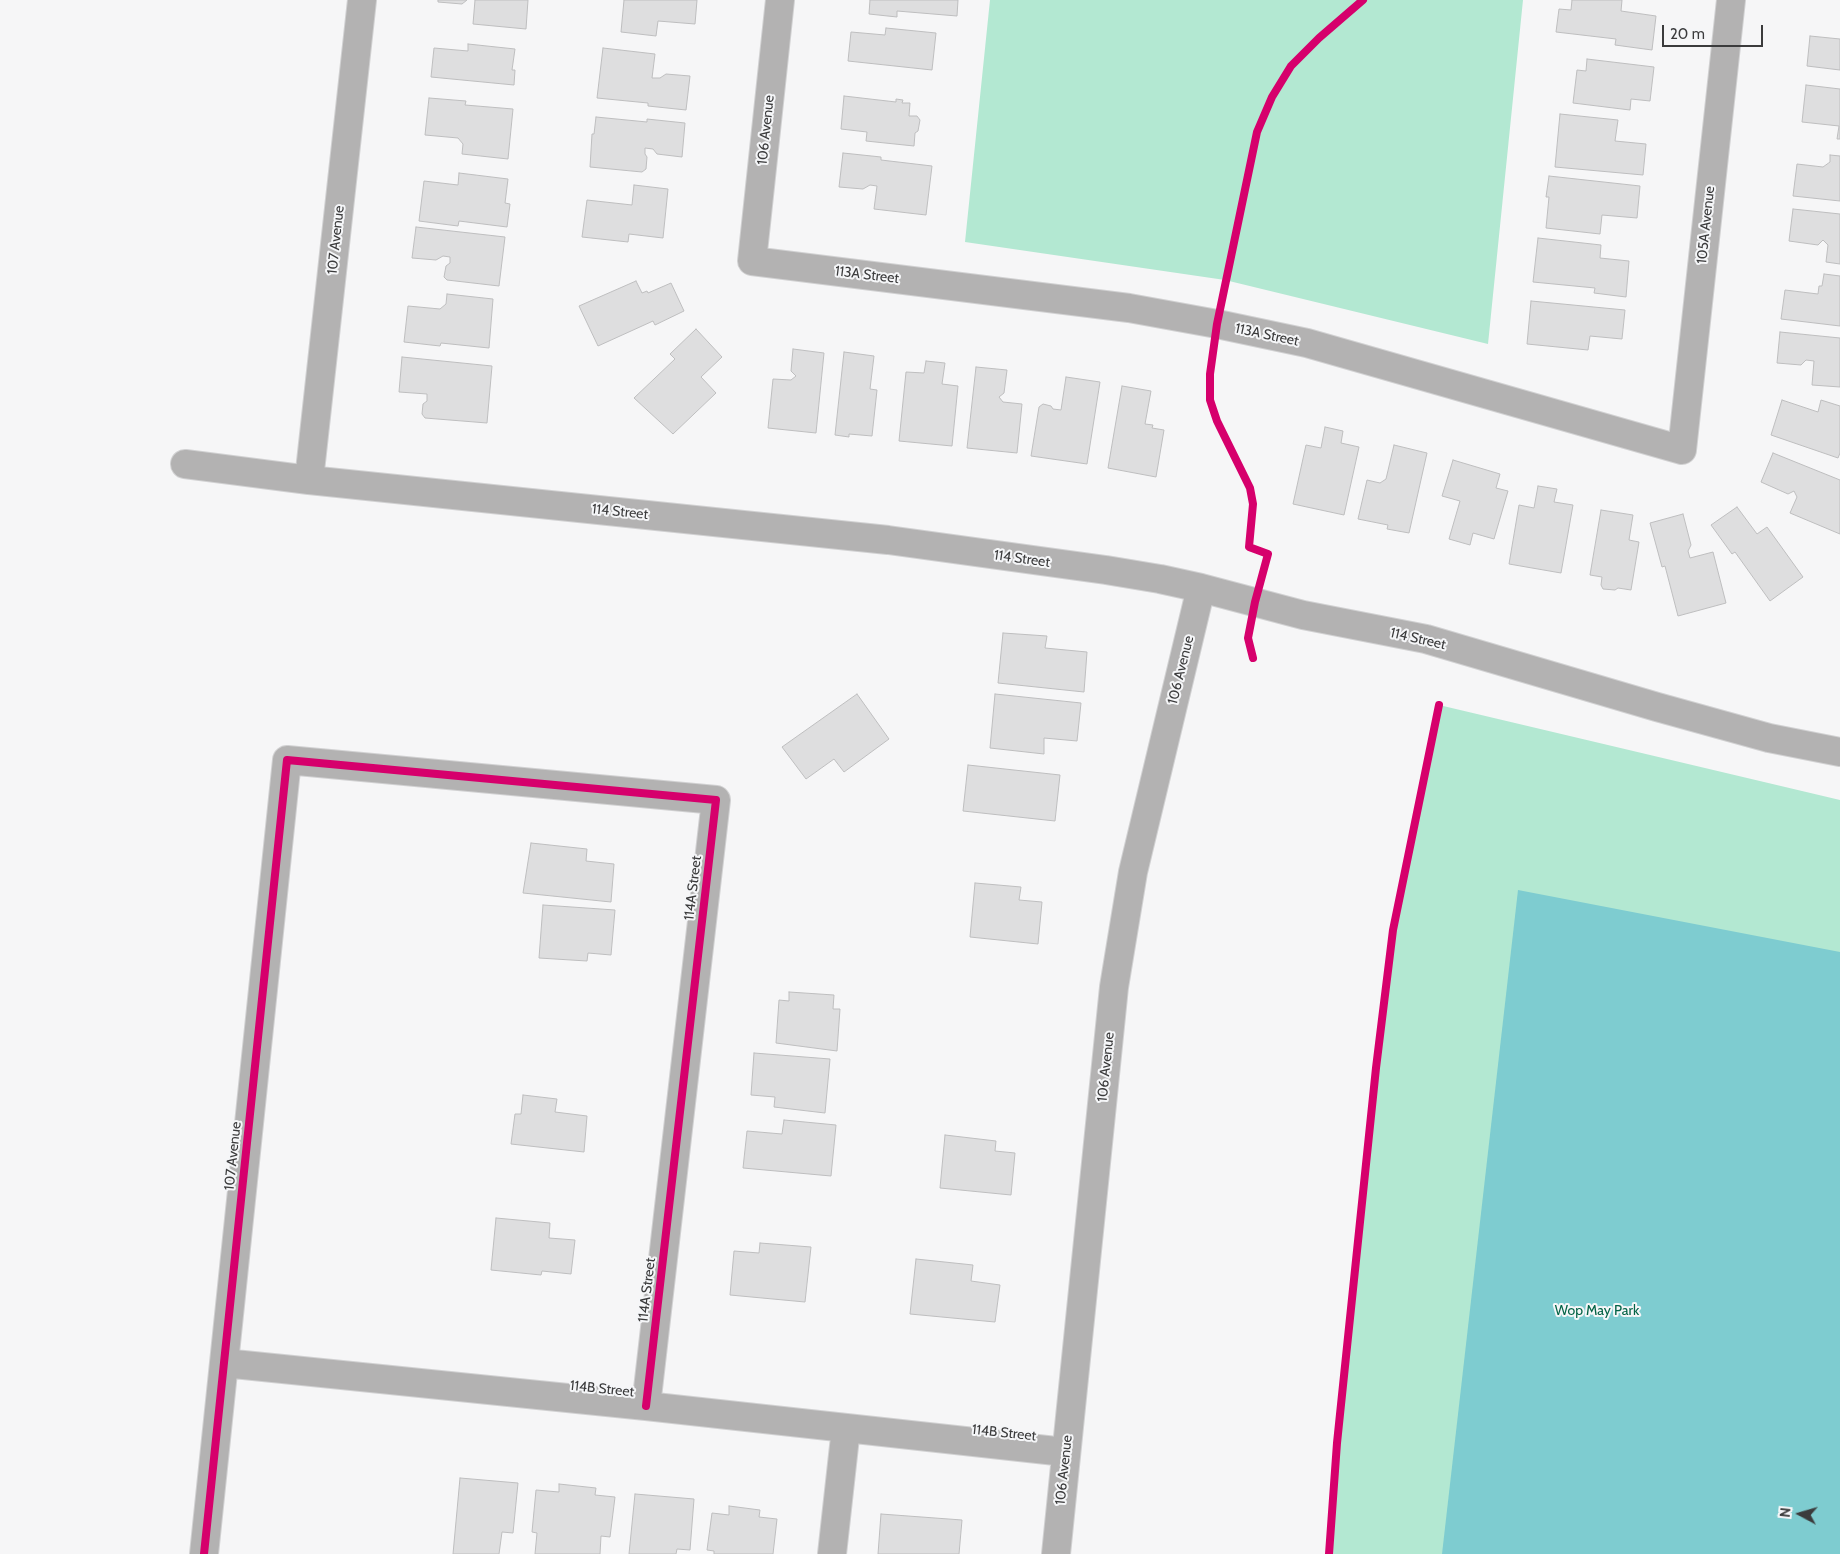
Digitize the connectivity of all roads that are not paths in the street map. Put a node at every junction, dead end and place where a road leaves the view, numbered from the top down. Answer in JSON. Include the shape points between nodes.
{"nodes":[{"id":1,"x":362,"y":0,"type":"edge"},
{"id":2,"x":780,"y":0,"type":"edge"},
{"id":3,"x":1731,"y":0,"type":"edge"},
{"id":4,"x":752,"y":261,"type":"joint"},
{"id":5,"x":1682,"y":450,"type":"joint"},
{"id":6,"x":185,"y":464,"type":"dead end"},
{"id":7,"x":309,"y":480,"type":"junction"},
{"id":8,"x":1202,"y":588,"type":"junction"},
{"id":9,"x":1840,"y":752,"type":"edge"},
{"id":10,"x":287,"y":760,"type":"joint"},
{"id":11,"x":224,"y":1363,"type":"junction"},
{"id":12,"x":646,"y":1406,"type":"junction"},
{"id":13,"x":846,"y":1428,"type":"junction"},
{"id":14,"x":1065,"y":1452,"type":"junction"},
{"id":15,"x":204,"y":1554,"type":"edge"},
{"id":16,"x":832,"y":1554,"type":"edge"},
{"id":17,"x":1056,"y":1554,"type":"edge"}],
"edges":[{"from":1,"to":7,"type":"street","name":"107 Avenue"},
{"from":2,"to":4,"type":"street","name":"106 Avenue"},
{"from":3,"to":5,"type":"street","name":"105A Avenue"},
{"from":4,"to":5,"type":"street","name":"113A Street","via":[[1128,308],[1217,324],[1307,344]]},
{"from":6,"to":7,"type":"street","name":"114 Street"},
{"from":7,"to":8,"type":"street","name":"114 Street","via":[[888,540],[1106,570]]},
{"from":8,"to":9,"type":"street","name":"114 Street","via":[[1303,615],[1426,640],[1769,738]]},
{"from":8,"to":14,"type":"street","name":"106 Avenue","via":[[1132,872],[1114,987]]},
{"from":10,"to":11,"type":"street","name":"107 Avenue"},
{"from":10,"to":12,"type":"street","name":"114A Street","via":[[716,800]]},
{"from":11,"to":12,"type":"street","name":"114B Street"},
{"from":11,"to":15,"type":"street","name":"107 Avenue"},
{"from":12,"to":13,"type":"street","name":"114B Street"},
{"from":13,"to":14,"type":"street","name":"114B Street"},
{"from":13,"to":16,"type":"street"},
{"from":14,"to":17,"type":"street","name":"106 Avenue"}]}
